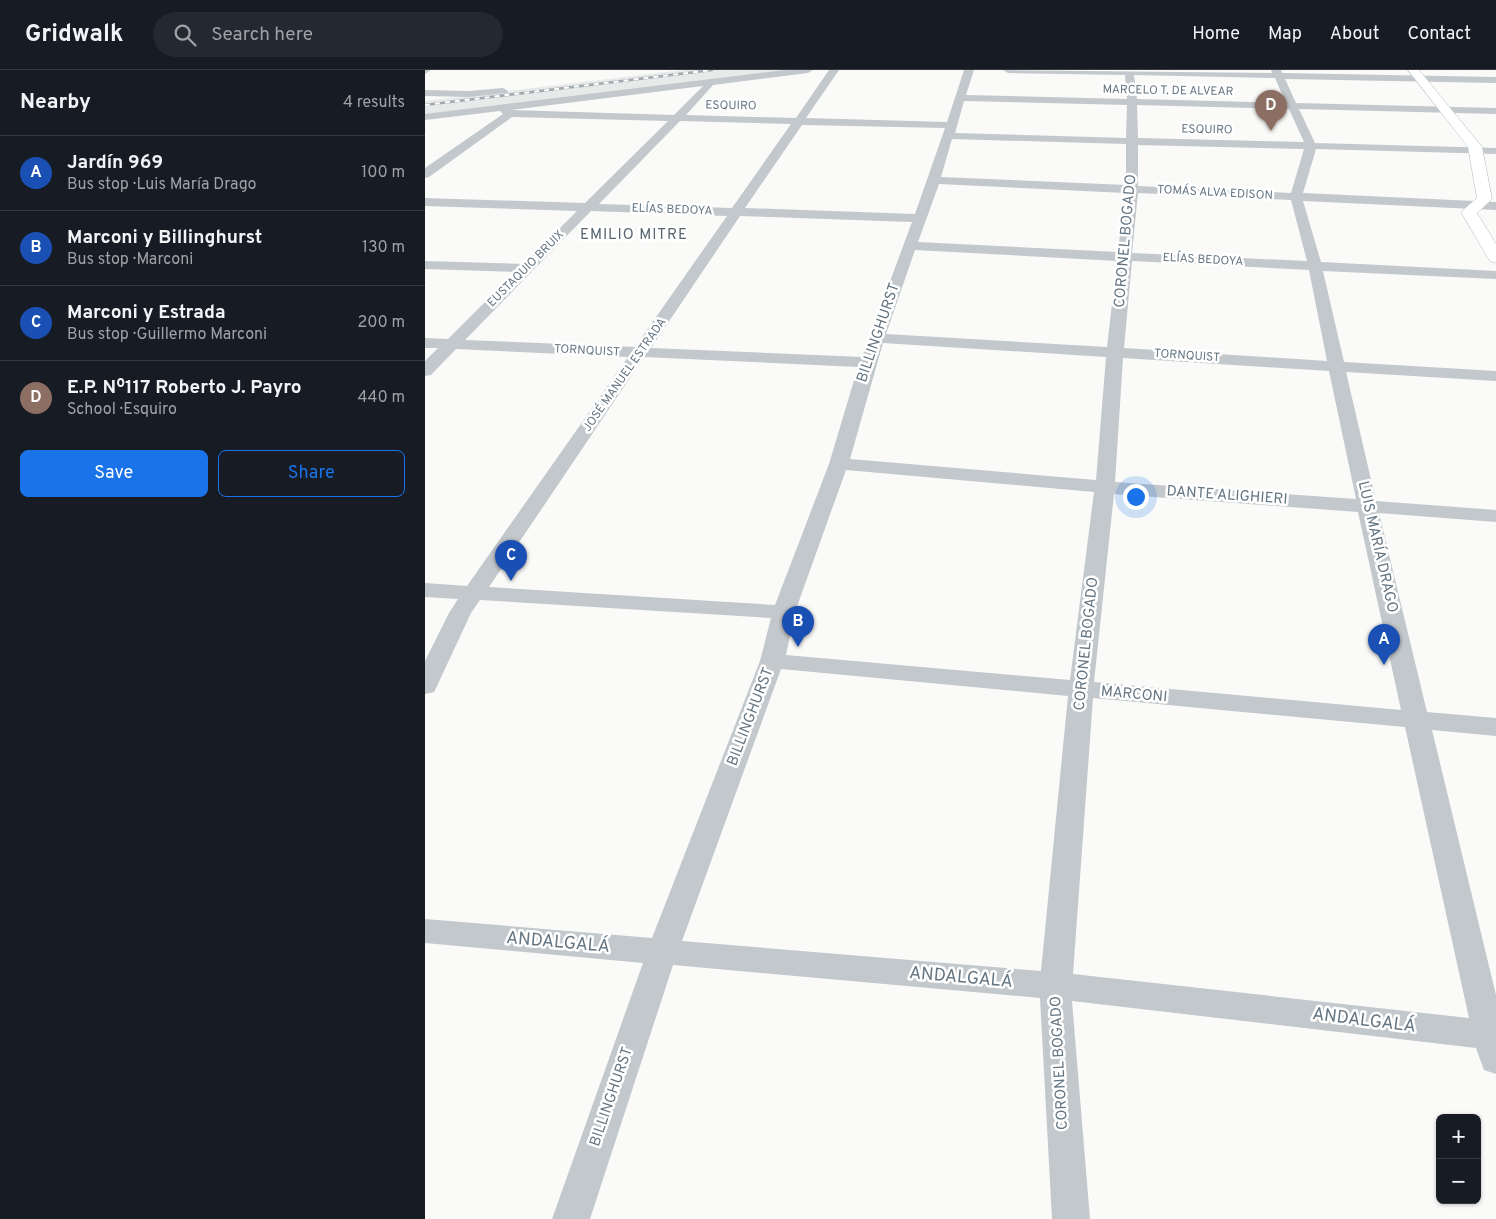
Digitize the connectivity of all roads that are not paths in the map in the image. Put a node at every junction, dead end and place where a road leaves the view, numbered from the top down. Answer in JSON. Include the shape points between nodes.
{"nodes":[{"id":1,"x":808,"y":70,"type":"edge"},
{"id":2,"x":834,"y":70,"type":"edge"},
{"id":3,"x":969,"y":70,"type":"edge"},
{"id":4,"x":1009,"y":70,"type":"edge"},
{"id":5,"x":1129,"y":71,"type":"edge"},
{"id":6,"x":1278,"y":73,"type":"edge"},
{"id":7,"x":1417,"y":74,"type":"edge"},
{"id":8,"x":1496,"y":80,"type":"edge"},
{"id":9,"x":709,"y":82,"type":"junction"},
{"id":10,"x":515,"y":90,"type":"dead end"},
{"id":11,"x":425,"y":93,"type":"edge"},
{"id":12,"x":959,"y":98,"type":"junction"},
{"id":13,"x":1132,"y":102,"type":"junction"},
{"id":14,"x":1294,"y":106,"type":"junction"},
{"id":15,"x":506,"y":110,"type":"junction"},
{"id":16,"x":1446,"y":110,"type":"junction"},
{"id":17,"x":1496,"y":111,"type":"edge"},
{"id":18,"x":425,"y":117,"type":"edge"},
{"id":19,"x":677,"y":118,"type":"junction"},
{"id":20,"x":801,"y":121,"type":"junction"},
{"id":21,"x":949,"y":131,"type":"junction"},
{"id":22,"x":1133,"y":142,"type":"junction"},
{"id":23,"x":1311,"y":146,"type":"junction"},
{"id":24,"x":1477,"y":150,"type":"junction"},
{"id":25,"x":1496,"y":151,"type":"edge"},
{"id":26,"x":425,"y":174,"type":"edge"},
{"id":27,"x":934,"y":180,"type":"junction"},
{"id":28,"x":1132,"y":190,"type":"junction"},
{"id":29,"x":1296,"y":197,"type":"junction"},
{"id":30,"x":425,"y":202,"type":"edge"},
{"id":31,"x":1476,"y":205,"type":"junction"},
{"id":32,"x":1496,"y":206,"type":"edge"},
{"id":33,"x":586,"y":208,"type":"junction"},
{"id":34,"x":736,"y":212,"type":"junction"},
{"id":35,"x":919,"y":218,"type":"junction"},
{"id":36,"x":910,"y":246,"type":"junction"},
{"id":37,"x":1125,"y":256,"type":"junction"},
{"id":38,"x":1496,"y":258,"type":"edge"},
{"id":39,"x":425,"y":265,"type":"edge"},
{"id":40,"x":1315,"y":266,"type":"junction"},
{"id":41,"x":527,"y":268,"type":"junction"},
{"id":42,"x":1496,"y":274,"type":"edge"},
{"id":43,"x":877,"y":338,"type":"junction"},
{"id":44,"x":425,"y":343,"type":"edge"},
{"id":45,"x":451,"y":344,"type":"junction"},
{"id":46,"x":1115,"y":352,"type":"junction"},
{"id":47,"x":639,"y":354,"type":"junction"},
{"id":48,"x":868,"y":362,"type":"junction"},
{"id":49,"x":1336,"y":366,"type":"junction"},
{"id":50,"x":425,"y":371,"type":"edge"},
{"id":51,"x":1496,"y":376,"type":"edge"},
{"id":52,"x":839,"y":464,"type":"junction"},
{"id":53,"x":1105,"y":487,"type":"junction"},
{"id":54,"x":1367,"y":506,"type":"junction"},
{"id":55,"x":1496,"y":516,"type":"edge"},
{"id":56,"x":425,"y":590,"type":"edge"},
{"id":57,"x":475,"y":592,"type":"junction"},
{"id":58,"x":784,"y":612,"type":"junction"},
{"id":59,"x":772,"y":661,"type":"junction"},
{"id":60,"x":425,"y":686,"type":"edge"},
{"id":61,"x":1081,"y":690,"type":"junction"},
{"id":62,"x":1415,"y":720,"type":"junction"},
{"id":63,"x":1496,"y":727,"type":"edge"},
{"id":64,"x":425,"y":931,"type":"edge"},
{"id":65,"x":662,"y":952,"type":"junction"},
{"id":66,"x":1056,"y":986,"type":"junction"},
{"id":67,"x":1494,"y":1043,"type":"edge"},
{"id":68,"x":571,"y":1219,"type":"edge"},
{"id":69,"x":1071,"y":1219,"type":"edge"}],
"edges":[{"from":1,"to":9,"type":"street"},
{"from":2,"to":20,"type":"street","name":"JOSÉ MANUEL ESTRADA"},
{"from":3,"to":12,"type":"street","name":"BILLINGHURST"},
{"from":4,"to":5,"type":"street"},
{"from":5,"to":6,"type":"street"},
{"from":5,"to":13,"type":"street","name":"CORONEL BOGADO"},
{"from":6,"to":7,"type":"street"},
{"from":6,"to":14,"type":"street"},
{"from":7,"to":8,"type":"street"},
{"from":7,"to":16,"type":"street"},
{"from":9,"to":15,"type":"street"},
{"from":9,"to":19,"type":"street","name":"EUSTAQUIO BRUIX","via":[[709,86]]},
{"from":10,"to":11,"type":"street"},
{"from":12,"to":13,"type":"street","name":"MARCELO T. DE ALVEAR"},
{"from":12,"to":21,"type":"street","name":"BILLINGHURST"},
{"from":13,"to":14,"type":"street","name":"MARCELO T. DE ALVEAR"},
{"from":13,"to":22,"type":"street","name":"CORONEL BOGADO"},
{"from":14,"to":16,"type":"street","name":"MARCELO T. DE ALVEAR"},
{"from":14,"to":23,"type":"street"},
{"from":15,"to":18,"type":"street"},
{"from":15,"to":19,"type":"street","name":"ESQUIRO"},
{"from":15,"to":26,"type":"street"},
{"from":16,"to":17,"type":"street","name":"MARCELO T. DE ALVEAR"},
{"from":16,"to":24,"type":"street"},
{"from":19,"to":20,"type":"street","name":"ESQUIRO"},
{"from":19,"to":33,"type":"street","name":"EUSTAQUIO BRUIX"},
{"from":20,"to":21,"type":"street","name":"ESQUIRO"},
{"from":20,"to":34,"type":"street","name":"JOSÉ MANUEL ESTRADA"},
{"from":21,"to":22,"type":"street","name":"ESQUIRO"},
{"from":21,"to":27,"type":"street","name":"BILLINGHURST"},
{"from":22,"to":23,"type":"street","name":"ESQUIRO"},
{"from":22,"to":28,"type":"street","name":"CORONEL BOGADO"},
{"from":23,"to":24,"type":"street","name":"ESQUIRO"},
{"from":23,"to":29,"type":"street"},
{"from":24,"to":25,"type":"street","name":"ESQUIRO"},
{"from":24,"to":31,"type":"street","via":[[1485,199]]},
{"from":27,"to":28,"type":"street","name":"TOMÁS ALVA EDISON"},
{"from":27,"to":35,"type":"street","name":"BILLINGHURST"},
{"from":28,"to":29,"type":"street","name":"TOMÁS ALVA EDISON"},
{"from":28,"to":37,"type":"street","name":"CORONEL BOGADO"},
{"from":29,"to":31,"type":"street","name":"TOMÁS ALVA EDISON"},
{"from":29,"to":40,"type":"street","name":"LUIS MARÍA DRAGO"},
{"from":30,"to":33,"type":"street","name":"ELÍAS BEDOYA"},
{"from":31,"to":32,"type":"street","name":"TOMÁS ALVA EDISON"},
{"from":31,"to":38,"type":"street","via":[[1469,212]]},
{"from":33,"to":34,"type":"street","name":"ELÍAS BEDOYA"},
{"from":33,"to":41,"type":"street","name":"EUSTAQUIO BRUIX"},
{"from":34,"to":35,"type":"street","name":"ELÍAS BEDOYA"},
{"from":34,"to":47,"type":"street","name":"JOSÉ MANUEL ESTRADA"},
{"from":35,"to":36,"type":"street","name":"BILLINGHURST"},
{"from":36,"to":37,"type":"street","name":"ELÍAS BEDOYA"},
{"from":36,"to":43,"type":"street","name":"BILLINGHURST"},
{"from":37,"to":40,"type":"street","name":"ELÍAS BEDOYA"},
{"from":37,"to":46,"type":"street","name":"CORONEL BOGADO"},
{"from":39,"to":41,"type":"street"},
{"from":40,"to":42,"type":"street","name":"ELÍAS BEDOYA"},
{"from":40,"to":49,"type":"street","name":"LUIS MARÍA DRAGO"},
{"from":41,"to":45,"type":"street","name":"EUSTAQUIO BRUIX"},
{"from":43,"to":46,"type":"street","name":"TORNQUIST"},
{"from":43,"to":48,"type":"street","name":"BILLINGHURST"},
{"from":44,"to":45,"type":"street","name":"TORNQUIST"},
{"from":45,"to":47,"type":"street","name":"TORNQUIST"},
{"from":45,"to":50,"type":"street","name":"EUSTAQUIO BRUIX"},
{"from":46,"to":49,"type":"street","name":"TORNQUIST"},
{"from":46,"to":53,"type":"street","name":"CORONEL BOGADO"},
{"from":47,"to":48,"type":"street","name":"TORNQUIST"},
{"from":47,"to":57,"type":"street","name":"JOSÉ MANUEL ESTRADA"},
{"from":48,"to":52,"type":"street","name":"BILLINGHURST"},
{"from":49,"to":51,"type":"street","name":"TORNQUIST"},
{"from":49,"to":54,"type":"street","name":"LUIS MARÍA DRAGO"},
{"from":52,"to":53,"type":"street","name":"DANTE ALIGHIERI"},
{"from":52,"to":58,"type":"street","name":"BILLINGHURST"},
{"from":53,"to":54,"type":"street","name":"DANTE ALIGHIERI"},
{"from":53,"to":61,"type":"street","name":"CORONEL BOGADO"},
{"from":54,"to":55,"type":"street","name":"DANTE ALIGHIERI"},
{"from":54,"to":62,"type":"street","name":"LUIS MARÍA DRAGO"},
{"from":56,"to":57,"type":"street"},
{"from":57,"to":58,"type":"street"},
{"from":57,"to":60,"type":"street","name":"JOSÉ MANUEL ESTRADA","via":[[460,613]]},
{"from":58,"to":59,"type":"street","name":"BILLINGHURST"},
{"from":59,"to":61,"type":"street","name":"MARCONI"},
{"from":59,"to":65,"type":"street","name":"BILLINGHURST"},
{"from":61,"to":62,"type":"street","name":"MARCONI"},
{"from":61,"to":66,"type":"street","name":"CORONEL BOGADO"},
{"from":62,"to":63,"type":"street","name":"MARCONI"},
{"from":62,"to":67,"type":"street","name":"LUIS MARÍA DRAGO"},
{"from":64,"to":65,"type":"street","name":"ANDALGALÁ"},
{"from":65,"to":66,"type":"street","name":"ANDALGALÁ"},
{"from":65,"to":68,"type":"street","name":"BILLINGHURST"},
{"from":66,"to":67,"type":"street","name":"ANDALGALÁ"},
{"from":66,"to":69,"type":"street","name":"CORONEL BOGADO"}]}
